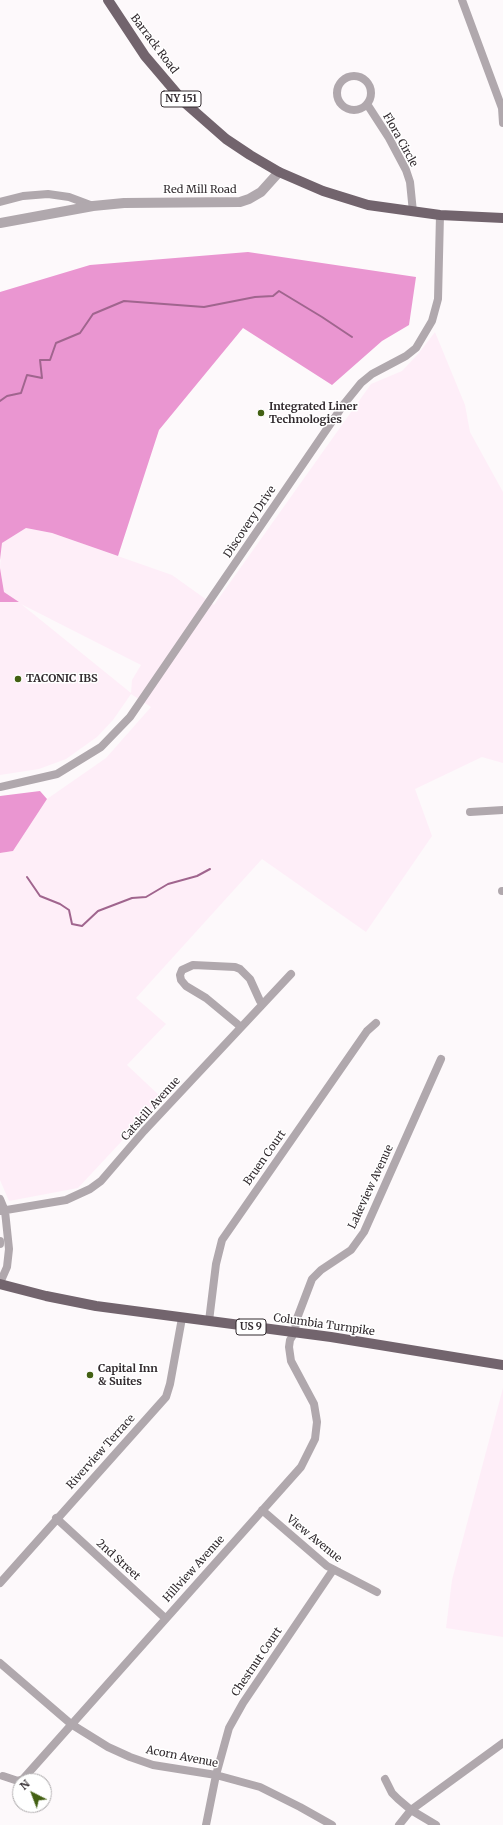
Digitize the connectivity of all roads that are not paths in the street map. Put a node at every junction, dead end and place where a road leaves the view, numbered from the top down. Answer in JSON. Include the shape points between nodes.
{"nodes":[{"id":1,"x":108,"y":0,"type":"edge"},
{"id":2,"x":462,"y":0,"type":"edge"},
{"id":3,"x":367,"y":104,"type":"junction"},
{"id":4,"x":503,"y":108,"type":"edge"},
{"id":5,"x":503,"y":123,"type":"edge"},
{"id":6,"x":279,"y":172,"type":"junction"},
{"id":7,"x":0,"y":202,"type":"edge"},
{"id":8,"x":93,"y":206,"type":"junction"},
{"id":9,"x":413,"y":212,"type":"junction"},
{"id":10,"x":440,"y":215,"type":"junction"},
{"id":11,"x":503,"y":218,"type":"edge"},
{"id":12,"x":0,"y":223,"type":"edge"},
{"id":13,"x":0,"y":787,"type":"edge"},
{"id":14,"x":503,"y":810,"type":"edge"},
{"id":15,"x":470,"y":812,"type":"dead end"},
{"id":16,"x":291,"y":974,"type":"dead end"},
{"id":17,"x":263,"y":1004,"type":"junction"},
{"id":18,"x":376,"y":1023,"type":"dead end"},
{"id":19,"x":241,"y":1028,"type":"junction"},
{"id":20,"x":442,"y":1059,"type":"dead end"},
{"id":21,"x":0,"y":1199,"type":"edge"},
{"id":22,"x":3,"y":1211,"type":"edge"},
{"id":23,"x":0,"y":1283,"type":"edge"},
{"id":24,"x":182,"y":1318,"type":"junction"},
{"id":25,"x":209,"y":1321,"type":"junction"},
{"id":26,"x":295,"y":1332,"type":"junction"},
{"id":27,"x":503,"y":1365,"type":"edge"},
{"id":28,"x":262,"y":1510,"type":"junction"},
{"id":29,"x":56,"y":1518,"type":"junction"},
{"id":30,"x":333,"y":1570,"type":"junction"},
{"id":31,"x":0,"y":1583,"type":"edge"},
{"id":32,"x":377,"y":1592,"type":"dead end"},
{"id":33,"x":165,"y":1618,"type":"junction"},
{"id":34,"x":0,"y":1663,"type":"edge"},
{"id":35,"x":71,"y":1724,"type":"junction"},
{"id":36,"x":503,"y":1743,"type":"edge"},
{"id":37,"x":216,"y":1775,"type":"junction"},
{"id":38,"x":3,"y":1776,"type":"dead end"},
{"id":39,"x":385,"y":1779,"type":"dead end"},
{"id":40,"x":411,"y":1810,"type":"junction"},
{"id":41,"x":206,"y":1825,"type":"edge"},
{"id":42,"x":332,"y":1825,"type":"edge"},
{"id":43,"x":399,"y":1825,"type":"edge"},
{"id":44,"x":436,"y":1825,"type":"edge"}],
"edges":[{"from":1,"to":6,"type":"main road","name":"Barrack Road","number":"NY 151","via":[[145,56],[185,103],[226,139]]},
{"from":2,"to":4,"type":"street"},
{"from":3,"to":3,"type":"street","via":[[371,93],[363,79],[352,76],[338,85],[337,96],[342,106],[352,110],[363,108]]},
{"from":3,"to":9,"type":"street","name":"Flora Circle","via":[[406,170]]},
{"from":4,"to":5,"type":"street"},
{"from":6,"to":8,"type":"street","name":"Red Mill Road","via":[[261,192],[240,202],[146,202]]},
{"from":6,"to":9,"type":"main road","number":"NY 151","via":[[354,201]]},
{"from":7,"to":8,"type":"street","via":[[23,196],[48,194],[69,197]]},
{"from":8,"to":12,"type":"street","name":"Red Mill Road"},
{"from":9,"to":10,"type":"main road","number":"NY 151"},
{"from":10,"to":11,"type":"main road","number":"NY 151"},
{"from":10,"to":13,"type":"street","name":"Discovery Drive","via":[[438,299],[432,321],[416,348],[372,374],[348,398],[125,722],[101,747],[57,774]]},
{"from":14,"to":15,"type":"street"},
{"from":16,"to":17,"type":"street","name":"Catskill Avenue"},
{"from":17,"to":19,"type":"street","name":"Catskill Avenue"},
{"from":17,"to":19,"type":"street","via":[[250,979],[240,969],[193,965],[182,970],[181,980],[186,986],[206,998]]},
{"from":18,"to":25,"type":"street","name":"Bruen Court","via":[[367,1032],[222,1240],[216,1264]]},
{"from":19,"to":22,"type":"street","name":"Catskill Avenue","via":[[90,1190],[66,1200]]},
{"from":20,"to":26,"type":"street","name":"Lakeview Avenue","via":[[364,1232],[351,1250],[312,1279],[296,1321]]},
{"from":21,"to":22,"type":"street"},
{"from":22,"to":23,"type":"street","via":[[9,1249],[7,1267]]},
{"from":23,"to":24,"type":"main road","name":"Columbia Turnpike","number":"US 9","via":[[83,1303]]},
{"from":24,"to":25,"type":"main road","name":"Columbia Turnpike","number":"US 9"},
{"from":24,"to":29,"type":"street","name":"Riverview Terrace","via":[[166,1398]]},
{"from":25,"to":26,"type":"main road","name":"Columbia Turnpike","number":"US 9"},
{"from":26,"to":27,"type":"main road","name":"Columbia Turnpike","number":"US 9"},
{"from":26,"to":28,"type":"street","name":"Hillview Avenue","via":[[289,1347],[291,1361],[314,1404],[317,1433],[300,1467]]},
{"from":28,"to":30,"type":"street","name":"View Avenue"},
{"from":28,"to":33,"type":"street","name":"Hillview Avenue"},
{"from":29,"to":31,"type":"street","name":"Riverview Terrace"},
{"from":29,"to":33,"type":"street","name":"2nd Street"},
{"from":30,"to":32,"type":"street","name":"View Avenue"},
{"from":30,"to":37,"type":"street","name":"Chestnut Court","via":[[229,1728]]},
{"from":33,"to":35,"type":"street","name":"Hillview Avenue"},
{"from":34,"to":35,"type":"street","name":"Acorn Avenue"},
{"from":35,"to":37,"type":"street","name":"Acorn Avenue","via":[[108,1747],[130,1757],[153,1765]]},
{"from":35,"to":38,"type":"street","name":"Hillview Avenue","via":[[22,1781]]},
{"from":36,"to":40,"type":"street"},
{"from":37,"to":41,"type":"street","name":"Chestnut Court"},
{"from":37,"to":42,"type":"street","name":"Acorn Avenue","via":[[260,1788]]},
{"from":39,"to":40,"type":"street","via":[[392,1792]]},
{"from":40,"to":43,"type":"street"},
{"from":40,"to":44,"type":"street"}]}
